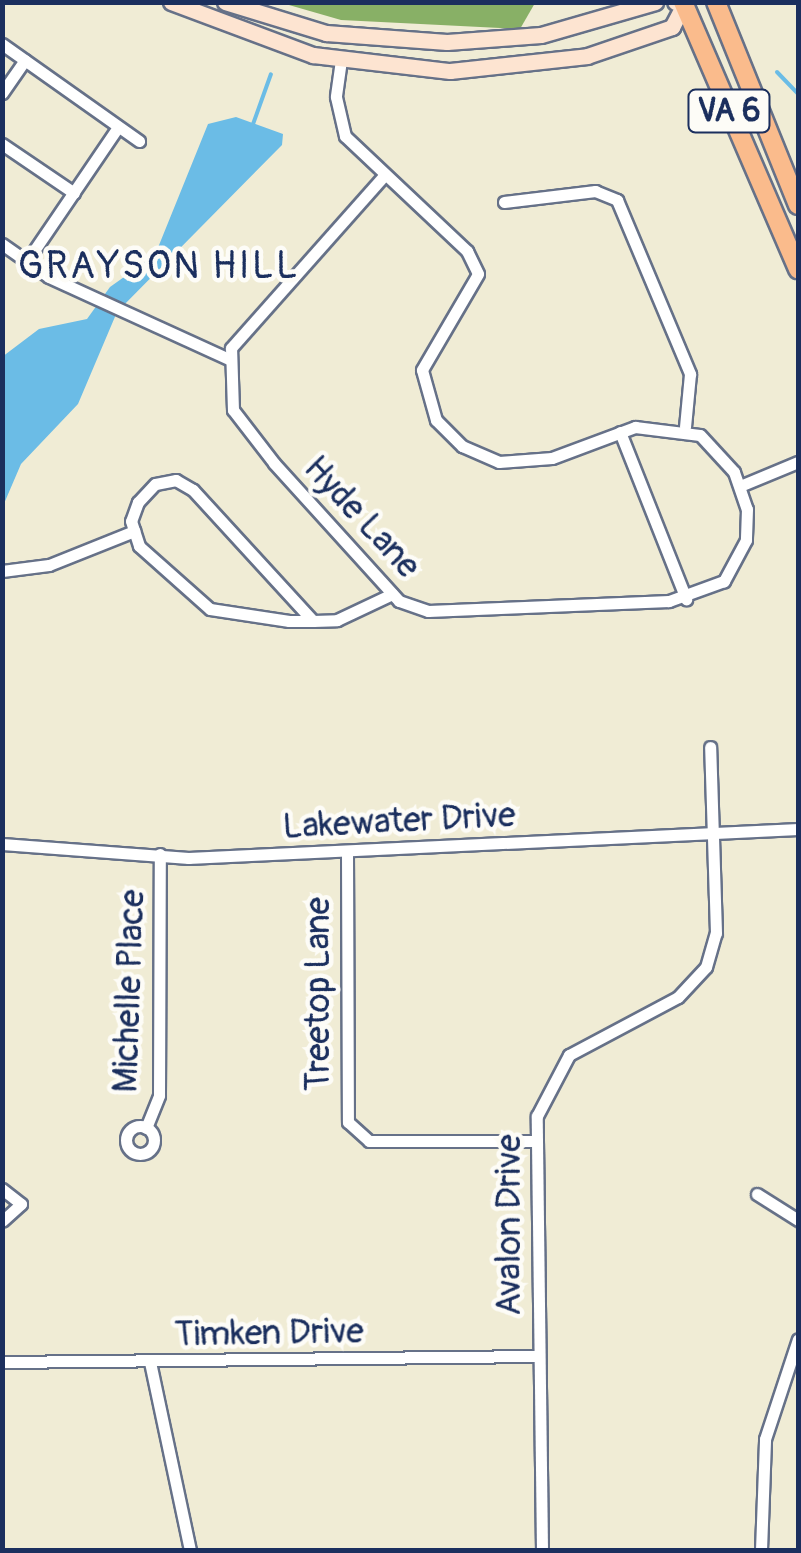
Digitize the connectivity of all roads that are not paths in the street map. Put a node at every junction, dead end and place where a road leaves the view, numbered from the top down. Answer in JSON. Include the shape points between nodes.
{"nodes":[{"id":1,"x":170,"y":2,"type":"edge"},
{"id":2,"x":225,"y":2,"type":"edge"},
{"id":3,"x":655,"y":2,"type":"edge"},
{"id":4,"x":716,"y":2,"type":"edge"},
{"id":5,"x":682,"y":3,"type":"edge"},
{"id":6,"x":2,"y":44,"type":"edge"},
{"id":7,"x":25,"y":60,"type":"junction"},
{"id":8,"x":342,"y":60,"type":"junction"},
{"id":9,"x":2,"y":93,"type":"edge"},
{"id":10,"x":118,"y":126,"type":"junction"},
{"id":11,"x":139,"y":141,"type":"dead end"},
{"id":12,"x":2,"y":144,"type":"edge"},
{"id":13,"x":383,"y":177,"type":"junction"},
{"id":14,"x":74,"y":193,"type":"junction"},
{"id":15,"x":504,"y":202,"type":"dead end"},
{"id":16,"x":798,"y":205,"type":"edge"},
{"id":17,"x":2,"y":244,"type":"edge"},
{"id":18,"x":27,"y":262,"type":"junction"},
{"id":19,"x":798,"y":270,"type":"edge"},
{"id":20,"x":230,"y":359,"type":"junction"},
{"id":21,"x":684,"y":427,"type":"junction"},
{"id":22,"x":620,"y":432,"type":"junction"},
{"id":23,"x":798,"y":462,"type":"edge"},
{"id":24,"x":740,"y":486,"type":"junction"},
{"id":25,"x":134,"y":531,"type":"junction"},
{"id":26,"x":2,"y":570,"type":"edge"},
{"id":27,"x":392,"y":594,"type":"junction"},
{"id":28,"x":686,"y":599,"type":"junction"},
{"id":29,"x":313,"y":620,"type":"junction"},
{"id":30,"x":710,"y":747,"type":"dead end"},
{"id":31,"x":798,"y":829,"type":"edge"},
{"id":32,"x":713,"y":833,"type":"junction"},
{"id":33,"x":2,"y":844,"type":"edge"},
{"id":34,"x":346,"y":852,"type":"junction"},
{"id":35,"x":160,"y":854,"type":"junction"},
{"id":36,"x":146,"y":1128,"type":"dead end"},
{"id":37,"x":534,"y":1141,"type":"junction"},
{"id":38,"x":2,"y":1188,"type":"edge"},
{"id":39,"x":756,"y":1194,"type":"dead end"},
{"id":40,"x":798,"y":1220,"type":"edge"},
{"id":41,"x":2,"y":1221,"type":"edge"},
{"id":42,"x":798,"y":1339,"type":"edge"},
{"id":43,"x":536,"y":1356,"type":"junction"},
{"id":44,"x":2,"y":1362,"type":"edge"},
{"id":45,"x":150,"y":1362,"type":"junction"},
{"id":46,"x":190,"y":1550,"type":"edge"},
{"id":47,"x":542,"y":1550,"type":"edge"},
{"id":48,"x":760,"y":1550,"type":"edge"}],
"edges":[{"from":1,"to":8,"type":"main road","via":[[245,35]]},
{"from":2,"to":3,"type":"main road","via":[[326,33],[447,42],[540,36]]},
{"from":4,"to":16,"type":"main road","number":"VA 6"},
{"from":5,"to":8,"type":"main road","via":[[672,27],[552,63],[450,71]]},
{"from":5,"to":19,"type":"main road","number":"VA 6"},
{"from":6,"to":7,"type":"street"},
{"from":7,"to":9,"type":"street"},
{"from":7,"to":10,"type":"street"},
{"from":8,"to":13,"type":"street","via":[[336,97],[345,136]]},
{"from":10,"to":11,"type":"street"},
{"from":10,"to":14,"type":"street"},
{"from":12,"to":14,"type":"street"},
{"from":13,"to":20,"type":"street"},
{"from":13,"to":22,"type":"street","via":[[467,252],[478,274],[422,370],[436,420],[499,462],[552,458]]},
{"from":14,"to":18,"type":"street"},
{"from":15,"to":21,"type":"street","via":[[595,191],[618,200],[690,374]]},
{"from":17,"to":18,"type":"street"},
{"from":18,"to":20,"type":"street"},
{"from":20,"to":27,"type":"street","name":"Hyde Lane","via":[[233,410]]},
{"from":21,"to":22,"type":"street"},
{"from":21,"to":24,"type":"street","via":[[712,445]]},
{"from":22,"to":28,"type":"street"},
{"from":23,"to":24,"type":"street"},
{"from":24,"to":28,"type":"street","name":"Hyde Lane","via":[[742,555],[724,580]]},
{"from":25,"to":26,"type":"street","via":[[48,566]]},
{"from":25,"to":29,"type":"street","via":[[210,609]]},
{"from":25,"to":29,"type":"street","via":[[138,502],[155,484],[176,480]]},
{"from":27,"to":28,"type":"street","name":"Hyde Lane","via":[[428,611]]},
{"from":27,"to":29,"type":"street","via":[[338,620]]},
{"from":30,"to":32,"type":"street","name":"Avalon Drive"},
{"from":31,"to":32,"type":"street","name":"Lakewater Drive"},
{"from":32,"to":34,"type":"street","name":"Lakewater Drive"},
{"from":32,"to":37,"type":"street","name":"Avalon Drive","via":[[716,933],[706,967],[678,996],[569,1056],[541,1101]]},
{"from":33,"to":35,"type":"street","name":"Lakewater Drive"},
{"from":34,"to":35,"type":"street","name":"Lakewater Drive"},
{"from":34,"to":37,"type":"street","name":"Treetop Lane","via":[[348,1122],[369,1140]]},
{"from":35,"to":36,"type":"street","name":"Michelle Place","via":[[159,1095]]},
{"from":37,"to":43,"type":"street","name":"Avalon Drive"},
{"from":38,"to":41,"type":"street","via":[[21,1204]]},
{"from":39,"to":40,"type":"street"},
{"from":42,"to":48,"type":"street","via":[[765,1439]]},
{"from":43,"to":45,"type":"street","name":"Timken Drive"},
{"from":43,"to":47,"type":"street","name":"Avalon Drive"},
{"from":44,"to":45,"type":"street","name":"Timken Drive"},
{"from":45,"to":46,"type":"street"}]}
